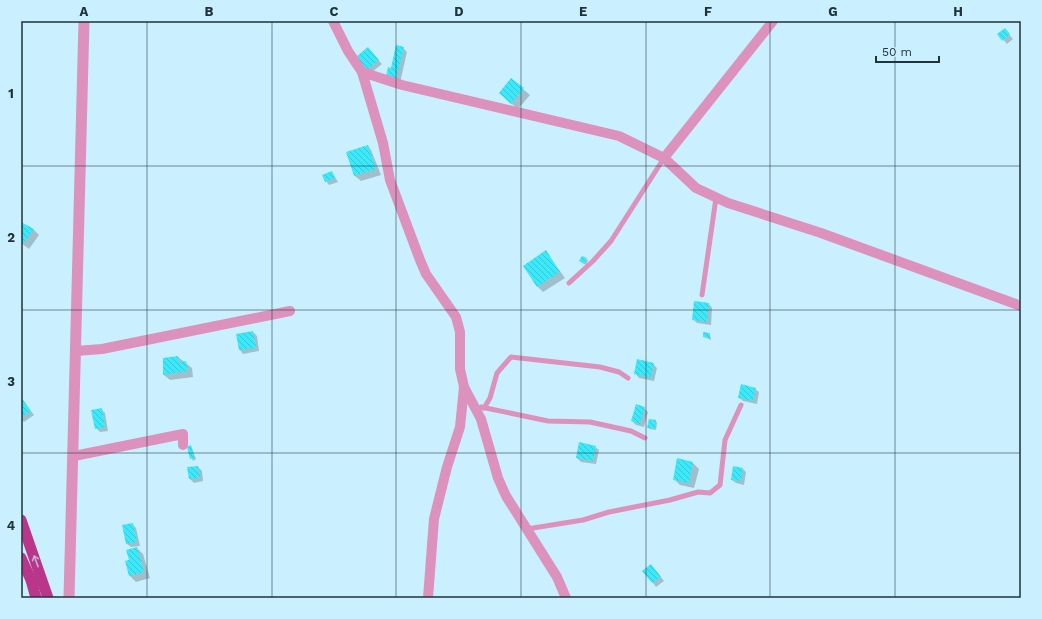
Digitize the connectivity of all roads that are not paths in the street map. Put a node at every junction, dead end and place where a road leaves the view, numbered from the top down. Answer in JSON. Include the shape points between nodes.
{"nodes":[{"id":1,"x":84,"y":21,"type":"edge"},
{"id":2,"x":334,"y":21,"type":"edge"},
{"id":3,"x":773,"y":21,"type":"edge"},
{"id":4,"x":362,"y":72,"type":"junction"},
{"id":5,"x":664,"y":158,"type":"junction"},
{"id":6,"x":716,"y":198,"type":"junction"},
{"id":7,"x":569,"y":283,"type":"dead end"},
{"id":8,"x":702,"y":295,"type":"dead end"},
{"id":9,"x":1021,"y":306,"type":"edge"},
{"id":10,"x":290,"y":311,"type":"dead end"},
{"id":11,"x":76,"y":351,"type":"junction"},
{"id":12,"x":628,"y":378,"type":"dead end"},
{"id":13,"x":464,"y":387,"type":"junction"},
{"id":14,"x":741,"y":405,"type":"dead end"},
{"id":15,"x":480,"y":407,"type":"junction"},
{"id":16,"x":645,"y":438,"type":"dead end"},
{"id":17,"x":183,"y":446,"type":"dead end"},
{"id":18,"x":74,"y":456,"type":"junction"},
{"id":19,"x":21,"y":520,"type":"edge"},
{"id":20,"x":526,"y":529,"type":"junction"},
{"id":21,"x":21,"y":558,"type":"edge"},
{"id":22,"x":36,"y":598,"type":"edge"},
{"id":23,"x":48,"y":598,"type":"edge"},
{"id":24,"x":69,"y":598,"type":"edge"},
{"id":25,"x":428,"y":598,"type":"edge"},
{"id":26,"x":566,"y":598,"type":"edge"}],
"edges":[{"from":1,"to":11,"type":"street"},
{"from":2,"to":4,"type":"street","via":[[348,51]]},
{"from":3,"to":5,"type":"street"},
{"from":4,"to":5,"type":"street","via":[[402,85],[619,136]]},
{"from":4,"to":13,"type":"street","via":[[382,136],[390,180],[420,260],[426,274],[456,317],[460,332],[460,369]]},
{"from":5,"to":6,"type":"street","via":[[696,188]]},
{"from":5,"to":7,"type":"lane","via":[[611,241],[593,262]]},
{"from":6,"to":8,"type":"lane"},
{"from":6,"to":9,"type":"street","via":[[900,261]]},
{"from":10,"to":11,"type":"street","via":[[102,349]]},
{"from":11,"to":18,"type":"street"},
{"from":12,"to":15,"type":"lane","via":[[619,372],[600,367],[511,357],[497,373],[490,398]]},
{"from":13,"to":15,"type":"street"},
{"from":13,"to":25,"type":"street","via":[[460,427],[434,519]]},
{"from":14,"to":20,"type":"lane","via":[[725,440],[720,485],[710,493],[698,492],[583,520]]},
{"from":15,"to":16,"type":"lane","via":[[548,421],[590,422]]},
{"from":15,"to":20,"type":"street","via":[[498,478]]},
{"from":17,"to":18,"type":"street","via":[[183,434]]},
{"from":18,"to":24,"type":"street"},
{"from":23,"to":19,"type":"highway","one_way":true},
{"from":20,"to":26,"type":"street","via":[[548,562]]},
{"from":21,"to":22,"type":"highway"}]}
